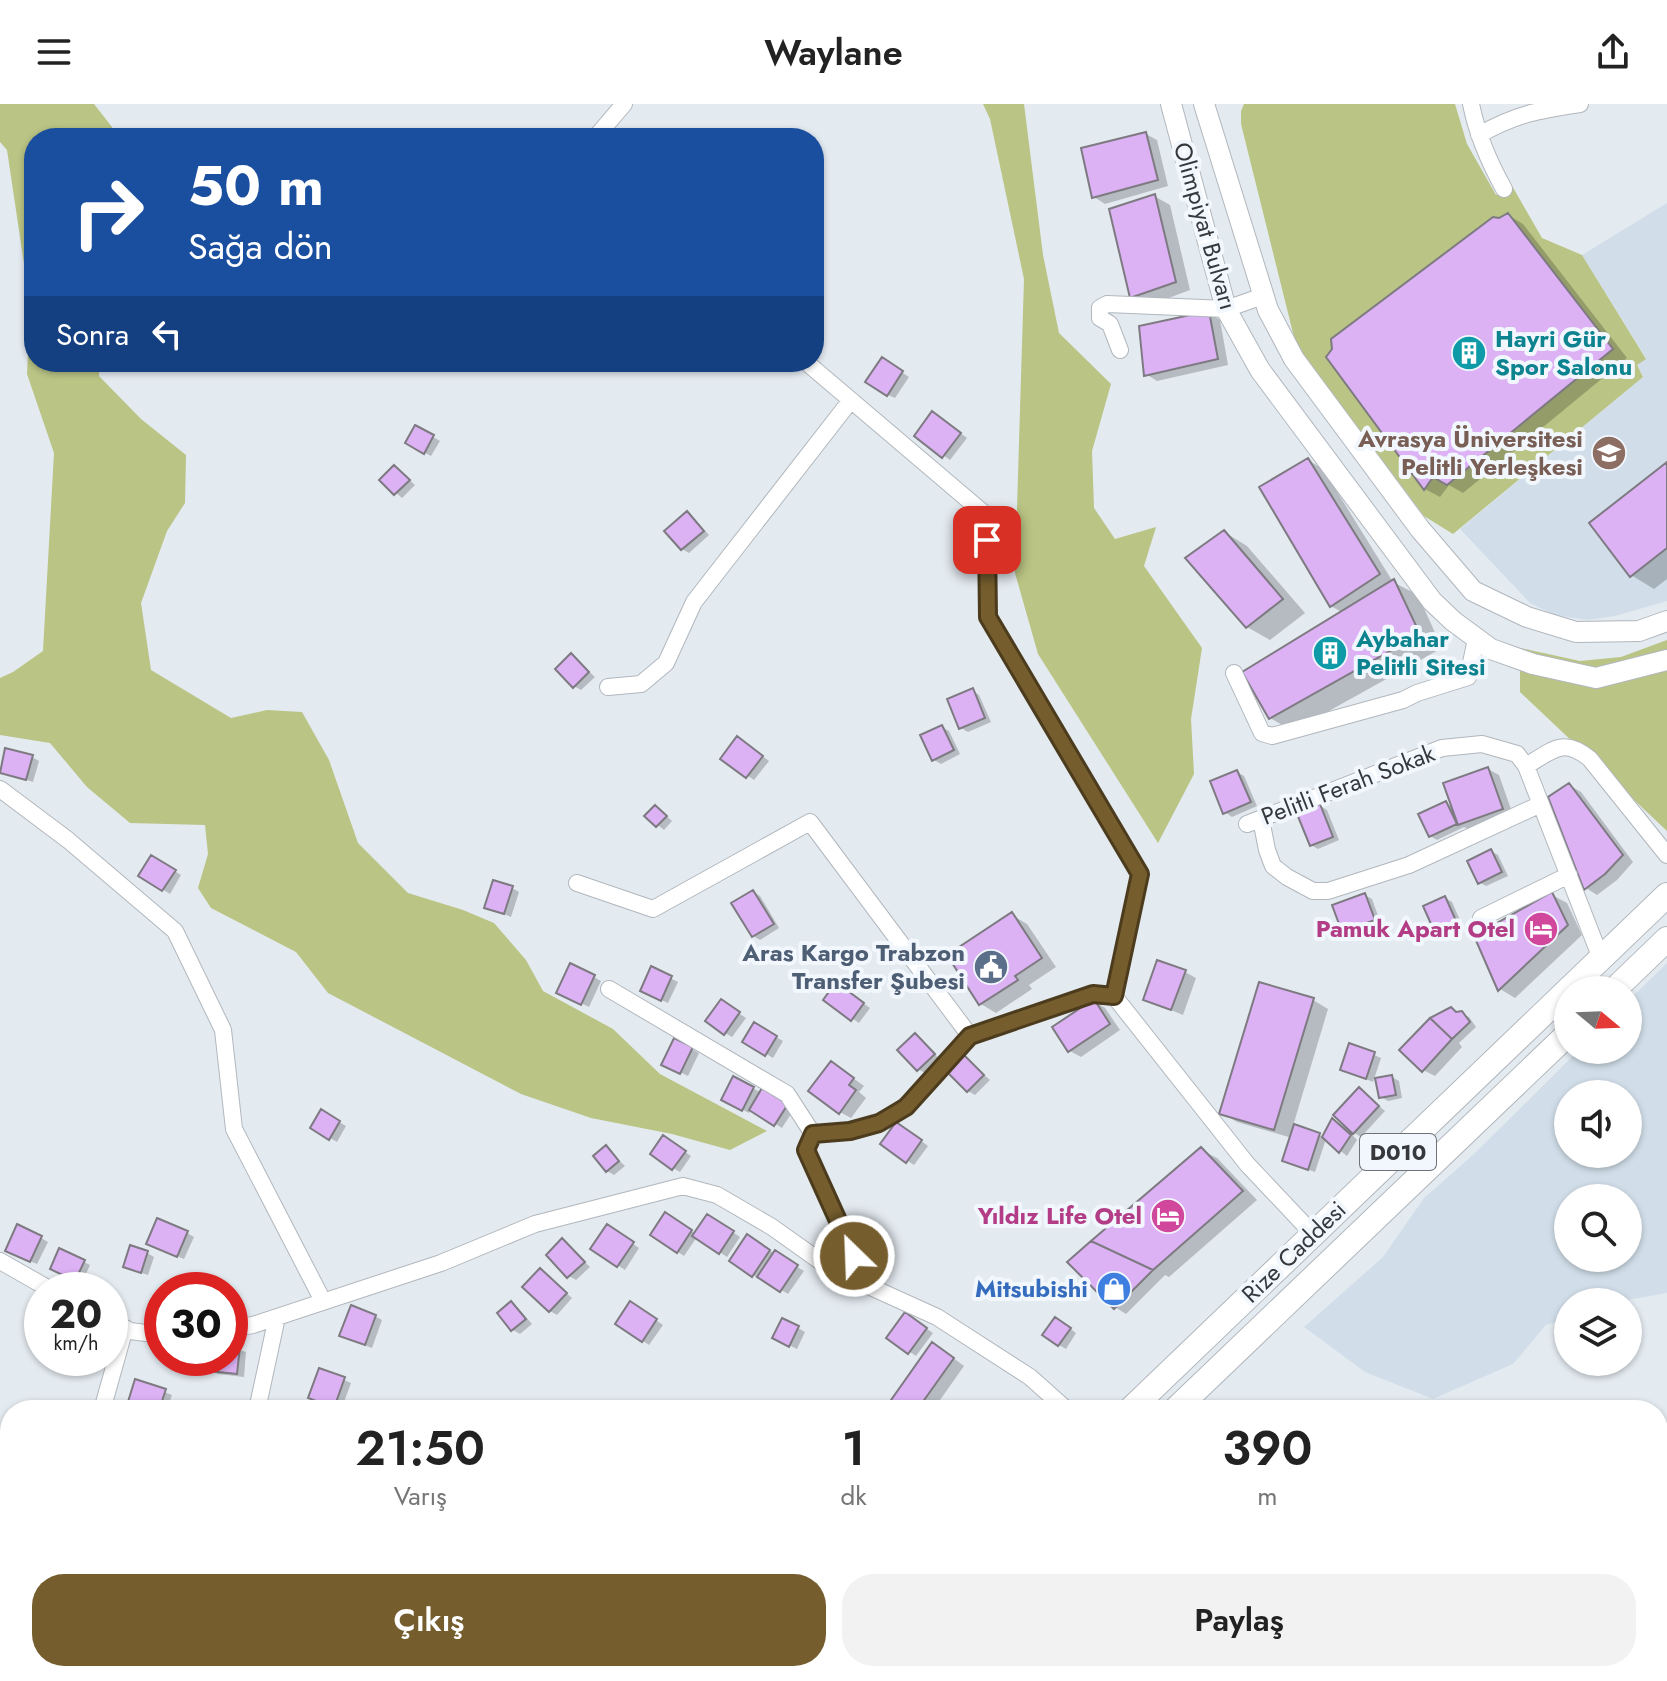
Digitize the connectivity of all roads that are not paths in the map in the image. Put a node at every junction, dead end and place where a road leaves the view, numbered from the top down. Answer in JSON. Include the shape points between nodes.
{"nodes":[{"id":1,"x":624,"y":104,"type":"edge"},
{"id":2,"x":1171,"y":104,"type":"edge"},
{"id":3,"x":1204,"y":104,"type":"edge"},
{"id":4,"x":1471,"y":104,"type":"edge"},
{"id":5,"x":1580,"y":104,"type":"edge"},
{"id":6,"x":604,"y":128,"type":"edge"},
{"id":7,"x":1479,"y":135,"type":"junction"},
{"id":8,"x":1504,"y":189,"type":"dead end"},
{"id":9,"x":1263,"y":296,"type":"junction"},
{"id":10,"x":1226,"y":309,"type":"junction"},
{"id":11,"x":1120,"y":350,"type":"dead end"},
{"id":12,"x":818,"y":372,"type":"edge"},
{"id":13,"x":851,"y":400,"type":"junction"},
{"id":14,"x":1667,"y":621,"type":"edge"},
{"id":15,"x":1476,"y":639,"type":"junction"},
{"id":16,"x":1667,"y":660,"type":"edge"},
{"id":17,"x":1234,"y":673,"type":"dead end"},
{"id":18,"x":608,"y":687,"type":"dead end"},
{"id":19,"x":1526,"y":766,"type":"junction"},
{"id":20,"x":0,"y":789,"type":"edge"},
{"id":21,"x":1541,"y":804,"type":"junction"},
{"id":22,"x":1667,"y":855,"type":"edge"},
{"id":23,"x":1569,"y":875,"type":"junction"},
{"id":24,"x":577,"y":883,"type":"dead end"},
{"id":25,"x":1667,"y":895,"type":"edge"},
{"id":26,"x":1481,"y":918,"type":"dead end"},
{"id":27,"x":1667,"y":939,"type":"edge"},
{"id":28,"x":1600,"y":956,"type":"junction"},
{"id":29,"x":1629,"y":976,"type":"edge"},
{"id":30,"x":609,"y":989,"type":"dead end"},
{"id":31,"x":1114,"y":996,"type":"junction"},
{"id":32,"x":970,"y":1036,"type":"junction"},
{"id":33,"x":1554,"y":1047,"type":"edge"},
{"id":34,"x":813,"y":1134,"type":"junction"},
{"id":35,"x":1313,"y":1234,"type":"junction"},
{"id":36,"x":0,"y":1261,"type":"edge"},
{"id":37,"x":24,"y":1275,"type":"edge"},
{"id":38,"x":866,"y":1283,"type":"junction"},
{"id":39,"x":323,"y":1301,"type":"junction"},
{"id":40,"x":277,"y":1317,"type":"junction"},
{"id":41,"x":248,"y":1324,"type":"edge"},
{"id":42,"x":108,"y":1376,"type":"edge"},
{"id":43,"x":104,"y":1400,"type":"edge"},
{"id":44,"x":259,"y":1400,"type":"edge"},
{"id":45,"x":1056,"y":1400,"type":"edge"},
{"id":46,"x":1140,"y":1400,"type":"edge"},
{"id":47,"x":1185,"y":1400,"type":"edge"}],
"edges":[{"from":1,"to":6,"type":"street"},
{"from":2,"to":10,"type":"main road","name":"Olimpiyat Bulvarı"},
{"from":3,"to":9,"type":"main road","name":"Olimpiyat Bulvarı"},
{"from":4,"to":7,"type":"street"},
{"from":5,"to":7,"type":"street","via":[[1507,119]]},
{"from":7,"to":8,"type":"street"},
{"from":9,"to":10,"type":"street"},
{"from":9,"to":14,"type":"main road","name":"Olimpiyat Bulvarı","via":[[1294,359],[1420,529],[1473,591],[1527,617],[1576,632],[1639,631]]},
{"from":10,"to":11,"type":"street","via":[[1107,304],[1100,308],[1100,318],[1110,324]]},
{"from":10,"to":15,"type":"main road","name":"Olimpiyat Bulvarı","via":[[1260,370],[1432,601]]},
{"from":12,"to":13,"type":"street"},
{"from":13,"to":18,"type":"street","via":[[694,602],[666,663],[641,684]]},
{"from":13,"to":31,"type":"street","via":[[986,515],[988,617],[1140,874]]},
{"from":15,"to":16,"type":"main road","name":"Olimpiyat Bulvarı","via":[[1533,664],[1596,678]]},
{"from":15,"to":17,"type":"street","via":[[1468,677],[1272,736],[1262,733]]},
{"from":19,"to":21,"type":"street"},
{"from":19,"to":21,"type":"street","name":"Pelitli Ferah Sokak","via":[[1517,754],[1482,744],[1442,748],[1254,822],[1273,866],[1313,891],[1328,891],[1409,865]]},
{"from":19,"to":22,"type":"street","via":[[1559,746],[1576,748]]},
{"from":20,"to":39,"type":"street","via":[[175,931],[223,1030],[234,1129]]},
{"from":21,"to":23,"type":"street"},
{"from":23,"to":26,"type":"street"},
{"from":23,"to":28,"type":"street"},
{"from":24,"to":32,"type":"street","via":[[653,909],[810,822]]},
{"from":25,"to":28,"type":"highway","name":"Rize Caddesi","number":"D010"},
{"from":27,"to":29,"type":"highway"},
{"from":28,"to":35,"type":"highway","name":"Rize Caddesi","number":"D010"},
{"from":30,"to":34,"type":"street","via":[[787,1094]]},
{"from":31,"to":32,"type":"street","via":[[1093,994]]},
{"from":31,"to":35,"type":"street","via":[[1247,1164]]},
{"from":32,"to":34,"type":"street","via":[[906,1107],[879,1123]]},
{"from":33,"to":47,"type":"highway","name":"Rize Caddesi","number":"D010"},
{"from":34,"to":38,"type":"street","via":[[806,1150]]},
{"from":35,"to":46,"type":"highway","name":"Rize Caddesi","number":"D010"},
{"from":36,"to":37,"type":"street"},
{"from":38,"to":39,"type":"street","via":[[831,1269],[717,1195],[683,1186],[535,1224],[441,1263]]},
{"from":38,"to":45,"type":"street","via":[[937,1317],[1030,1377]]},
{"from":39,"to":40,"type":"street"},
{"from":40,"to":41,"type":"street"},
{"from":40,"to":44,"type":"street"},
{"from":42,"to":43,"type":"street"}]}
